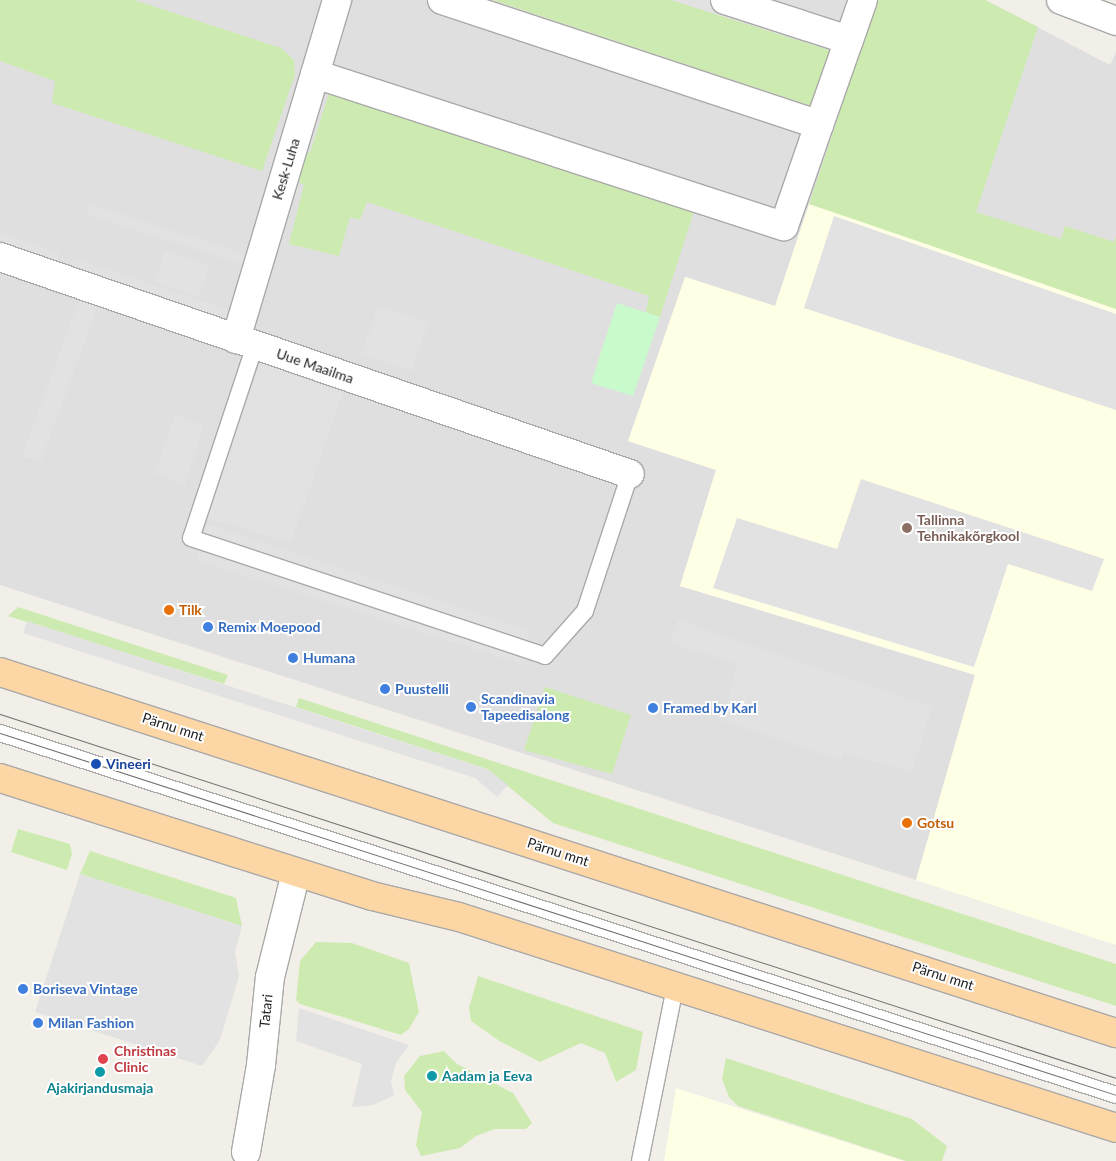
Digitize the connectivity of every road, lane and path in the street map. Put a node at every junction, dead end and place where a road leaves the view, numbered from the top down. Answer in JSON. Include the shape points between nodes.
{"nodes":[{"id":1,"x":337,"y":0,"type":"edge"},
{"id":2,"x":442,"y":0,"type":"edge"},
{"id":3,"x":725,"y":0,"type":"edge"},
{"id":4,"x":862,"y":0,"type":"edge"},
{"id":5,"x":1061,"y":0,"type":"edge"},
{"id":6,"x":1105,"y":11,"type":"edge"},
{"id":7,"x":849,"y":40,"type":"junction"},
{"id":8,"x":315,"y":74,"type":"junction"},
{"id":9,"x":819,"y":125,"type":"junction"},
{"id":10,"x":0,"y":257,"type":"edge"},
{"id":11,"x":246,"y":342,"type":"junction"},
{"id":12,"x":630,"y":474,"type":"joint"},
{"id":13,"x":0,"y":672,"type":"edge"},
{"id":14,"x":0,"y":733,"type":"edge"},
{"id":15,"x":0,"y":778,"type":"edge"},
{"id":16,"x":296,"y":873,"type":"junction"},
{"id":17,"x":675,"y":987,"type":"junction"},
{"id":18,"x":1116,"y":1033,"type":"edge"},
{"id":19,"x":1116,"y":1095,"type":"edge"},
{"id":20,"x":1116,"y":1128,"type":"edge"},
{"id":21,"x":246,"y":1152,"type":"dead end"},
{"id":22,"x":640,"y":1161,"type":"edge"}],
"edges":[{"from":1,"to":8,"type":"street","name":"Kesk-Luha"},
{"from":2,"to":9,"type":"street"},
{"from":3,"to":7,"type":"street"},
{"from":4,"to":7,"type":"street"},
{"from":5,"to":6,"type":"street"},
{"from":7,"to":9,"type":"street"},
{"from":8,"to":9,"type":"street","via":[[784,226]]},
{"from":8,"to":11,"type":"street","name":"Kesk-Luha"},
{"from":10,"to":11,"type":"street","name":"Uue Maailma"},
{"from":11,"to":12,"type":"street","name":"Uue Maailma"},
{"from":11,"to":12,"type":"lane","via":[[191,538],[545,656],[584,610]]},
{"from":13,"to":18,"type":"main road","name":"Pärnu mnt"},
{"from":14,"to":19,"type":"lane"},
{"from":15,"to":16,"type":"main road"},
{"from":16,"to":17,"type":"main road","via":[[459,917]]},
{"from":16,"to":21,"type":"street","name":"Tatari","via":[[270,977],[261,1066]]},
{"from":17,"to":20,"type":"main road"},
{"from":17,"to":22,"type":"lane"}]}
